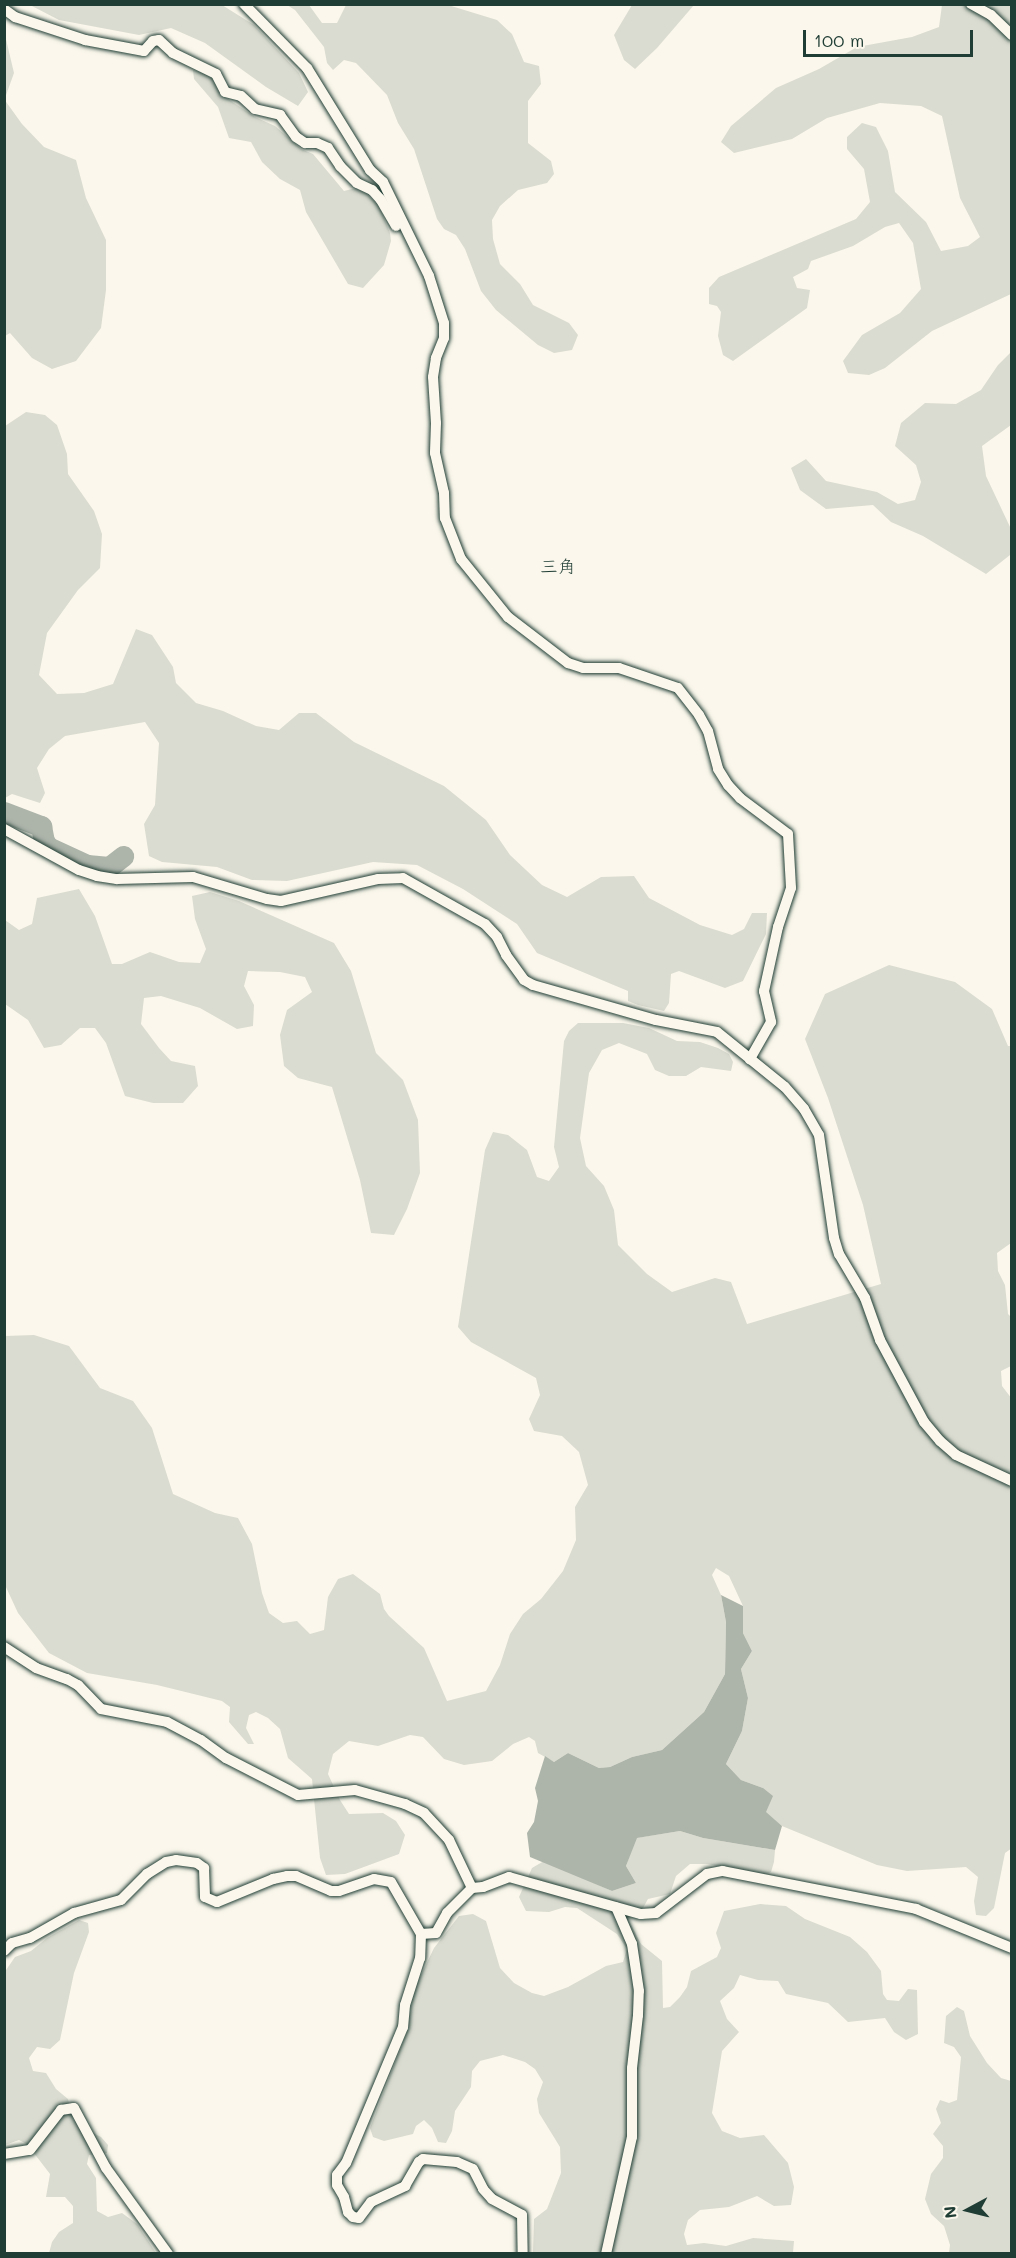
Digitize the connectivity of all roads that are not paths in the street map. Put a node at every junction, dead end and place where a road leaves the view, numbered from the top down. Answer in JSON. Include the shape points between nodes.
{"nodes":[{"id":1,"x":244,"y":4,"type":"edge"},
{"id":2,"x":971,"y":4,"type":"edge"},
{"id":3,"x":4,"y":9,"type":"edge"},
{"id":4,"x":1011,"y":35,"type":"edge"},
{"id":5,"x":419,"y":255,"type":"junction"},
{"id":6,"x":4,"y":830,"type":"edge"},
{"id":7,"x":750,"y":1059,"type":"junction"},
{"id":8,"x":1011,"y":1481,"type":"edge"},
{"id":9,"x":4,"y":1647,"type":"edge"},
{"id":10,"x":472,"y":1888,"type":"junction"},
{"id":11,"x":616,"y":1907,"type":"junction"},
{"id":12,"x":422,"y":1934,"type":"junction"},
{"id":13,"x":1011,"y":1948,"type":"edge"},
{"id":14,"x":4,"y":1952,"type":"edge"},
{"id":15,"x":4,"y":2154,"type":"edge"},
{"id":16,"x":168,"y":2253,"type":"edge"},
{"id":17,"x":523,"y":2253,"type":"edge"},
{"id":18,"x":606,"y":2253,"type":"edge"}],
"edges":[{"from":1,"to":5,"type":"street","via":[[307,68],[370,170],[383,182]]},
{"from":2,"to":4,"type":"street","via":[[991,15]]},
{"from":3,"to":5,"type":"street","via":[[15,17],[85,40],[144,51],[159,40],[173,53],[216,74],[225,92],[242,96],[255,108],[280,115],[305,144],[317,143],[328,148],[357,183],[381,200],[410,250]]},
{"from":5,"to":7,"type":"street","via":[[444,323],[433,377],[435,453],[445,518],[461,559],[508,617],[568,663],[583,668],[619,668],[678,688],[704,723],[718,769],[728,785],[788,834],[791,888],[764,991],[771,1022]]},
{"from":6,"to":7,"type":"street","via":[[97,876],[193,877],[281,901],[378,879],[403,878],[484,924],[497,937],[524,980],[533,986],[656,1020],[717,1032]]},
{"from":7,"to":8,"type":"street","via":[[785,1087],[819,1135],[834,1238],[865,1298],[880,1340],[924,1422],[956,1455]]},
{"from":9,"to":10,"type":"street","via":[[36,1668],[78,1685],[101,1709],[167,1722],[298,1795],[355,1790],[424,1813],[449,1840]]},
{"from":10,"to":11,"type":"street","via":[[509,1877]]},
{"from":10,"to":12,"type":"street","via":[[447,1913],[436,1933]]},
{"from":11,"to":13,"type":"street","via":[[641,1914],[656,1913],[707,1874],[723,1871],[916,1910]]},
{"from":11,"to":18,"type":"street","via":[[632,1944],[639,1991],[632,2068],[632,2137]]},
{"from":12,"to":14,"type":"street","via":[[396,1887],[384,1879],[339,1891],[287,1876],[217,1902],[205,1897],[204,1868],[198,1863],[176,1860],[158,1864],[121,1900],[74,1913],[30,1938],[12,1943]]},
{"from":12,"to":17,"type":"street","via":[[403,2027],[346,2163],[337,2175],[337,2185],[348,2212],[359,2218],[371,2202],[405,2186],[423,2159],[457,2162],[472,2169],[492,2199],[522,2215]]},
{"from":15,"to":16,"type":"street","via":[[30,2150],[61,2110],[74,2108],[106,2168]]}]}
